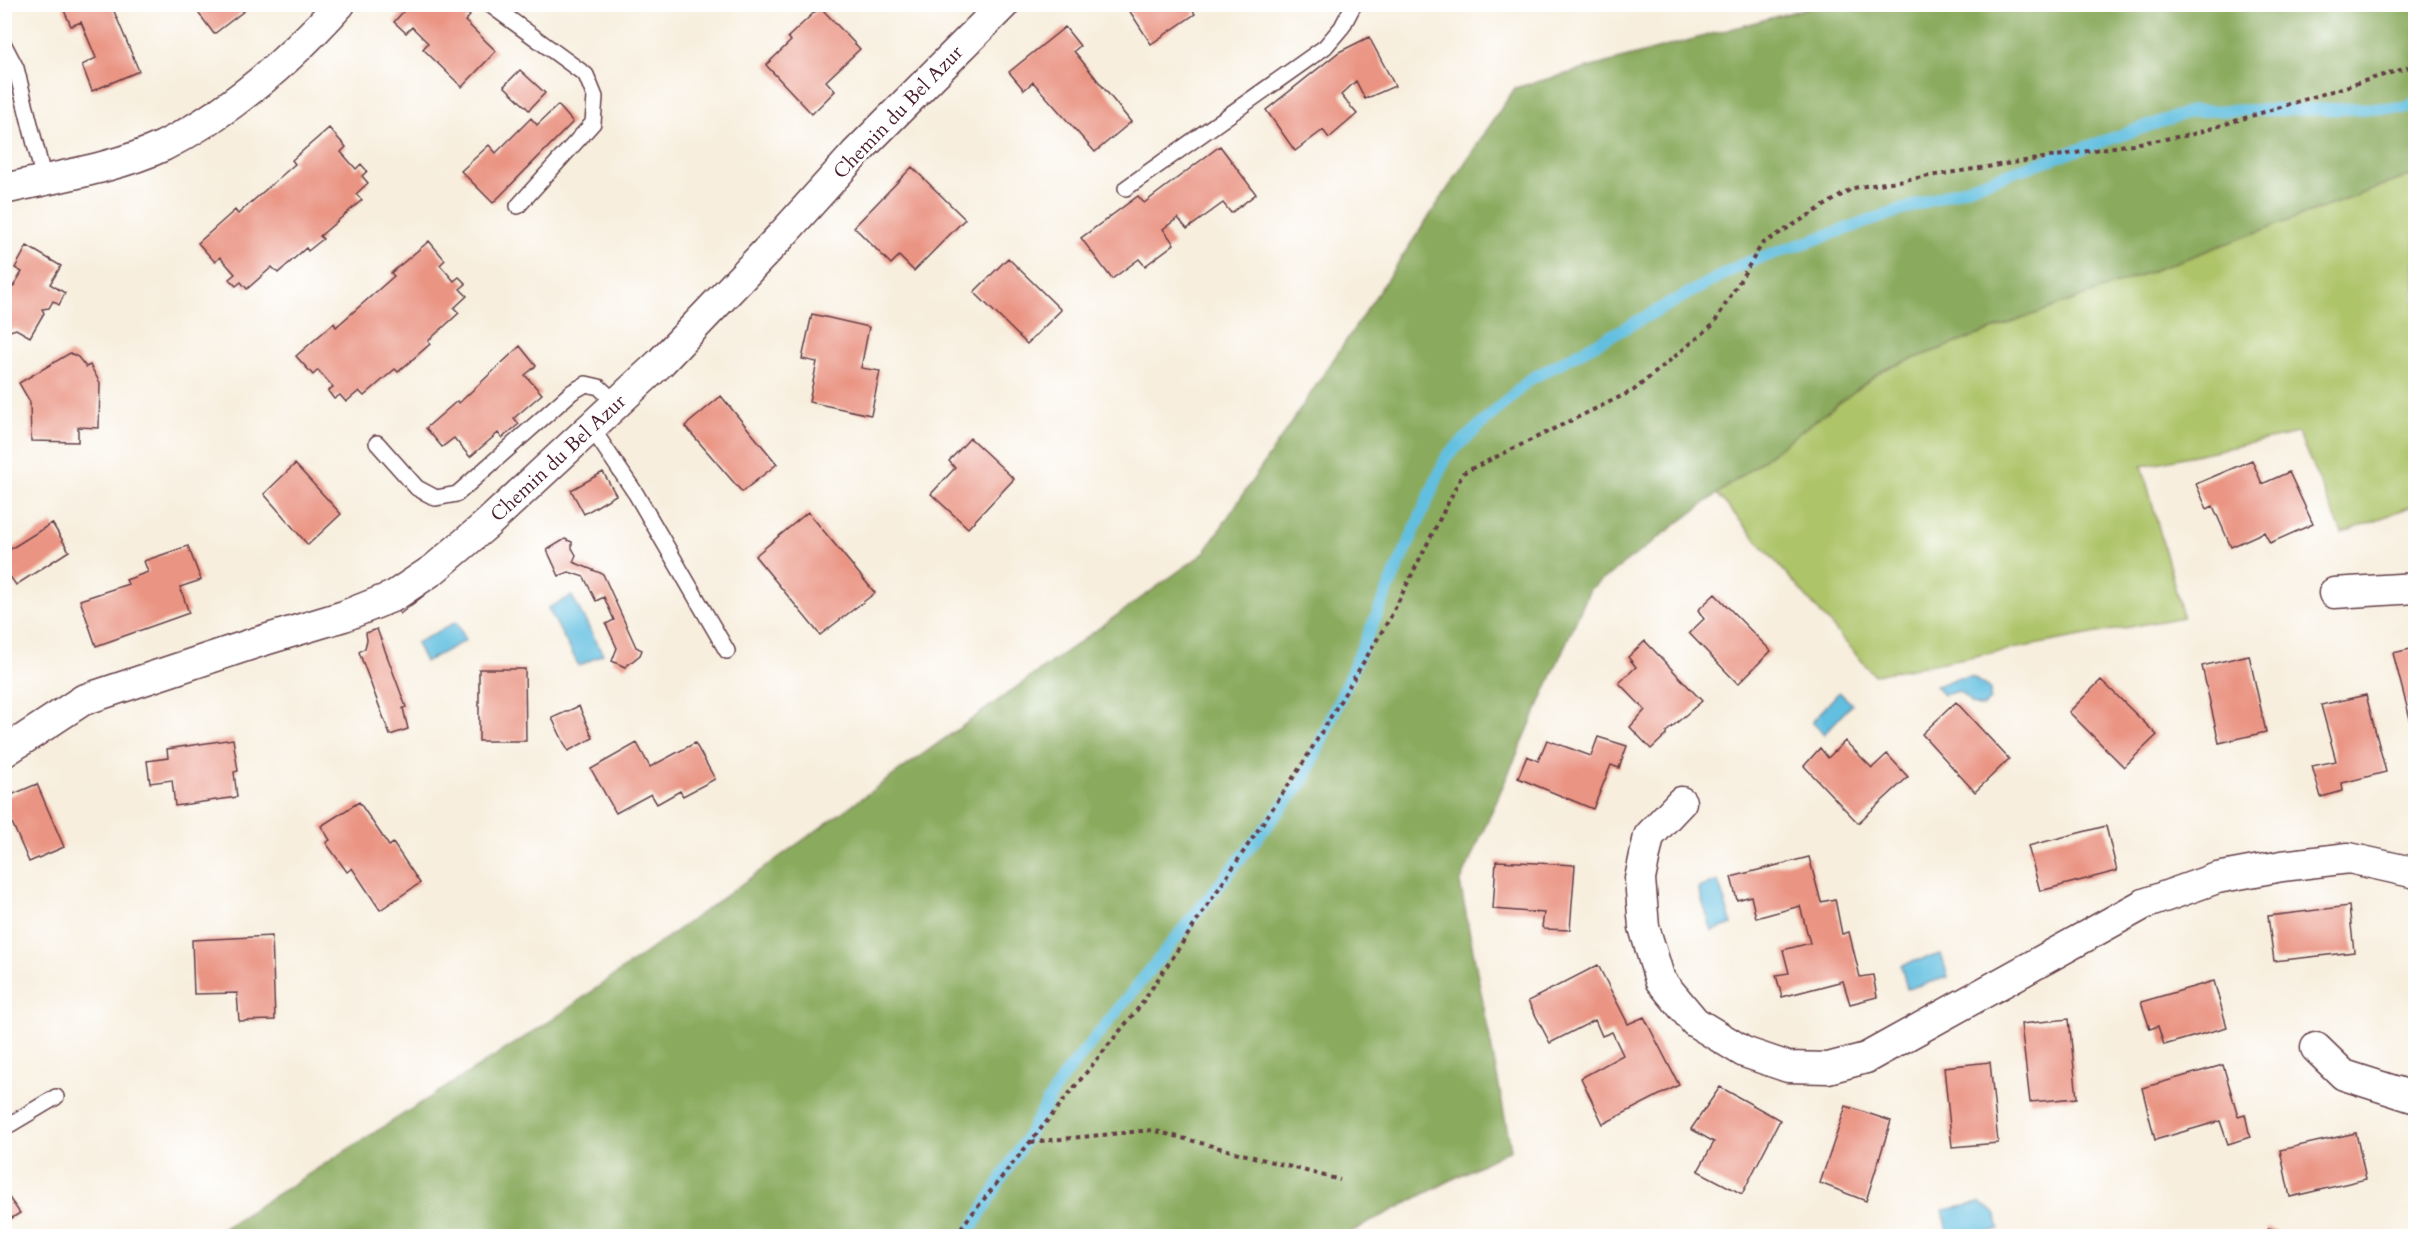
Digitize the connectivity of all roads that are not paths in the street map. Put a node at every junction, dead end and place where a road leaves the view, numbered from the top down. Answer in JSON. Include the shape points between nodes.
{"nodes":[{"id":1,"x":340,"y":4,"type":"edge"},
{"id":2,"x":489,"y":4,"type":"edge"},
{"id":3,"x":1005,"y":4,"type":"edge"},
{"id":4,"x":1354,"y":4,"type":"edge"},
{"id":5,"x":4,"y":45,"type":"edge"},
{"id":6,"x":44,"y":180,"type":"junction"},
{"id":7,"x":1126,"y":188,"type":"dead end"},
{"id":8,"x":4,"y":189,"type":"edge"},
{"id":9,"x":518,"y":206,"type":"dead end"},
{"id":10,"x":616,"y":403,"type":"junction"},
{"id":11,"x":591,"y":427,"type":"junction"},
{"id":12,"x":377,"y":443,"type":"dead end"},
{"id":13,"x":2415,"y":588,"type":"edge"},
{"id":14,"x":2334,"y":593,"type":"dead end"},
{"id":15,"x":727,"y":651,"type":"dead end"},
{"id":16,"x":4,"y":752,"type":"edge"},
{"id":17,"x":1681,"y":802,"type":"dead end"},
{"id":18,"x":2415,"y":873,"type":"edge"},
{"id":19,"x":2316,"y":1048,"type":"dead end"},
{"id":20,"x":56,"y":1097,"type":"dead end"},
{"id":21,"x":2415,"y":1098,"type":"edge"},
{"id":22,"x":4,"y":1128,"type":"edge"}],
"edges":[{"from":1,"to":6,"type":"street","via":[[303,45],[232,105],[162,146]]},
{"from":2,"to":9,"type":"lane","via":[[586,75],[596,97],[593,123]]},
{"from":3,"to":10,"type":"street","name":"Chemin du Bel Azur","via":[[855,154],[660,363]]},
{"from":4,"to":7,"type":"lane","via":[[1325,47]]},
{"from":5,"to":6,"type":"lane","via":[[16,68]]},
{"from":6,"to":8,"type":"street"},
{"from":10,"to":11,"type":"street","name":"Chemin du Bel Azur"},
{"from":10,"to":12,"type":"lane","via":[[599,387],[586,384],[457,494],[436,498],[417,488]]},
{"from":11,"to":15,"type":"lane","via":[[636,494]]},
{"from":11,"to":16,"type":"street","name":"Chemin du Bel Azur","via":[[486,525],[434,569],[394,596],[344,616],[83,700]]},
{"from":13,"to":14,"type":"street"},
{"from":17,"to":18,"type":"street","via":[[1649,836],[1640,879],[1644,927],[1660,980],[1695,1022],[1744,1052],[1788,1067],[1828,1068],[1866,1058],[2144,904],[2217,878],[2349,858]]},
{"from":19,"to":21,"type":"street","via":[[2344,1075]]},
{"from":20,"to":22,"type":"lane"}]}
